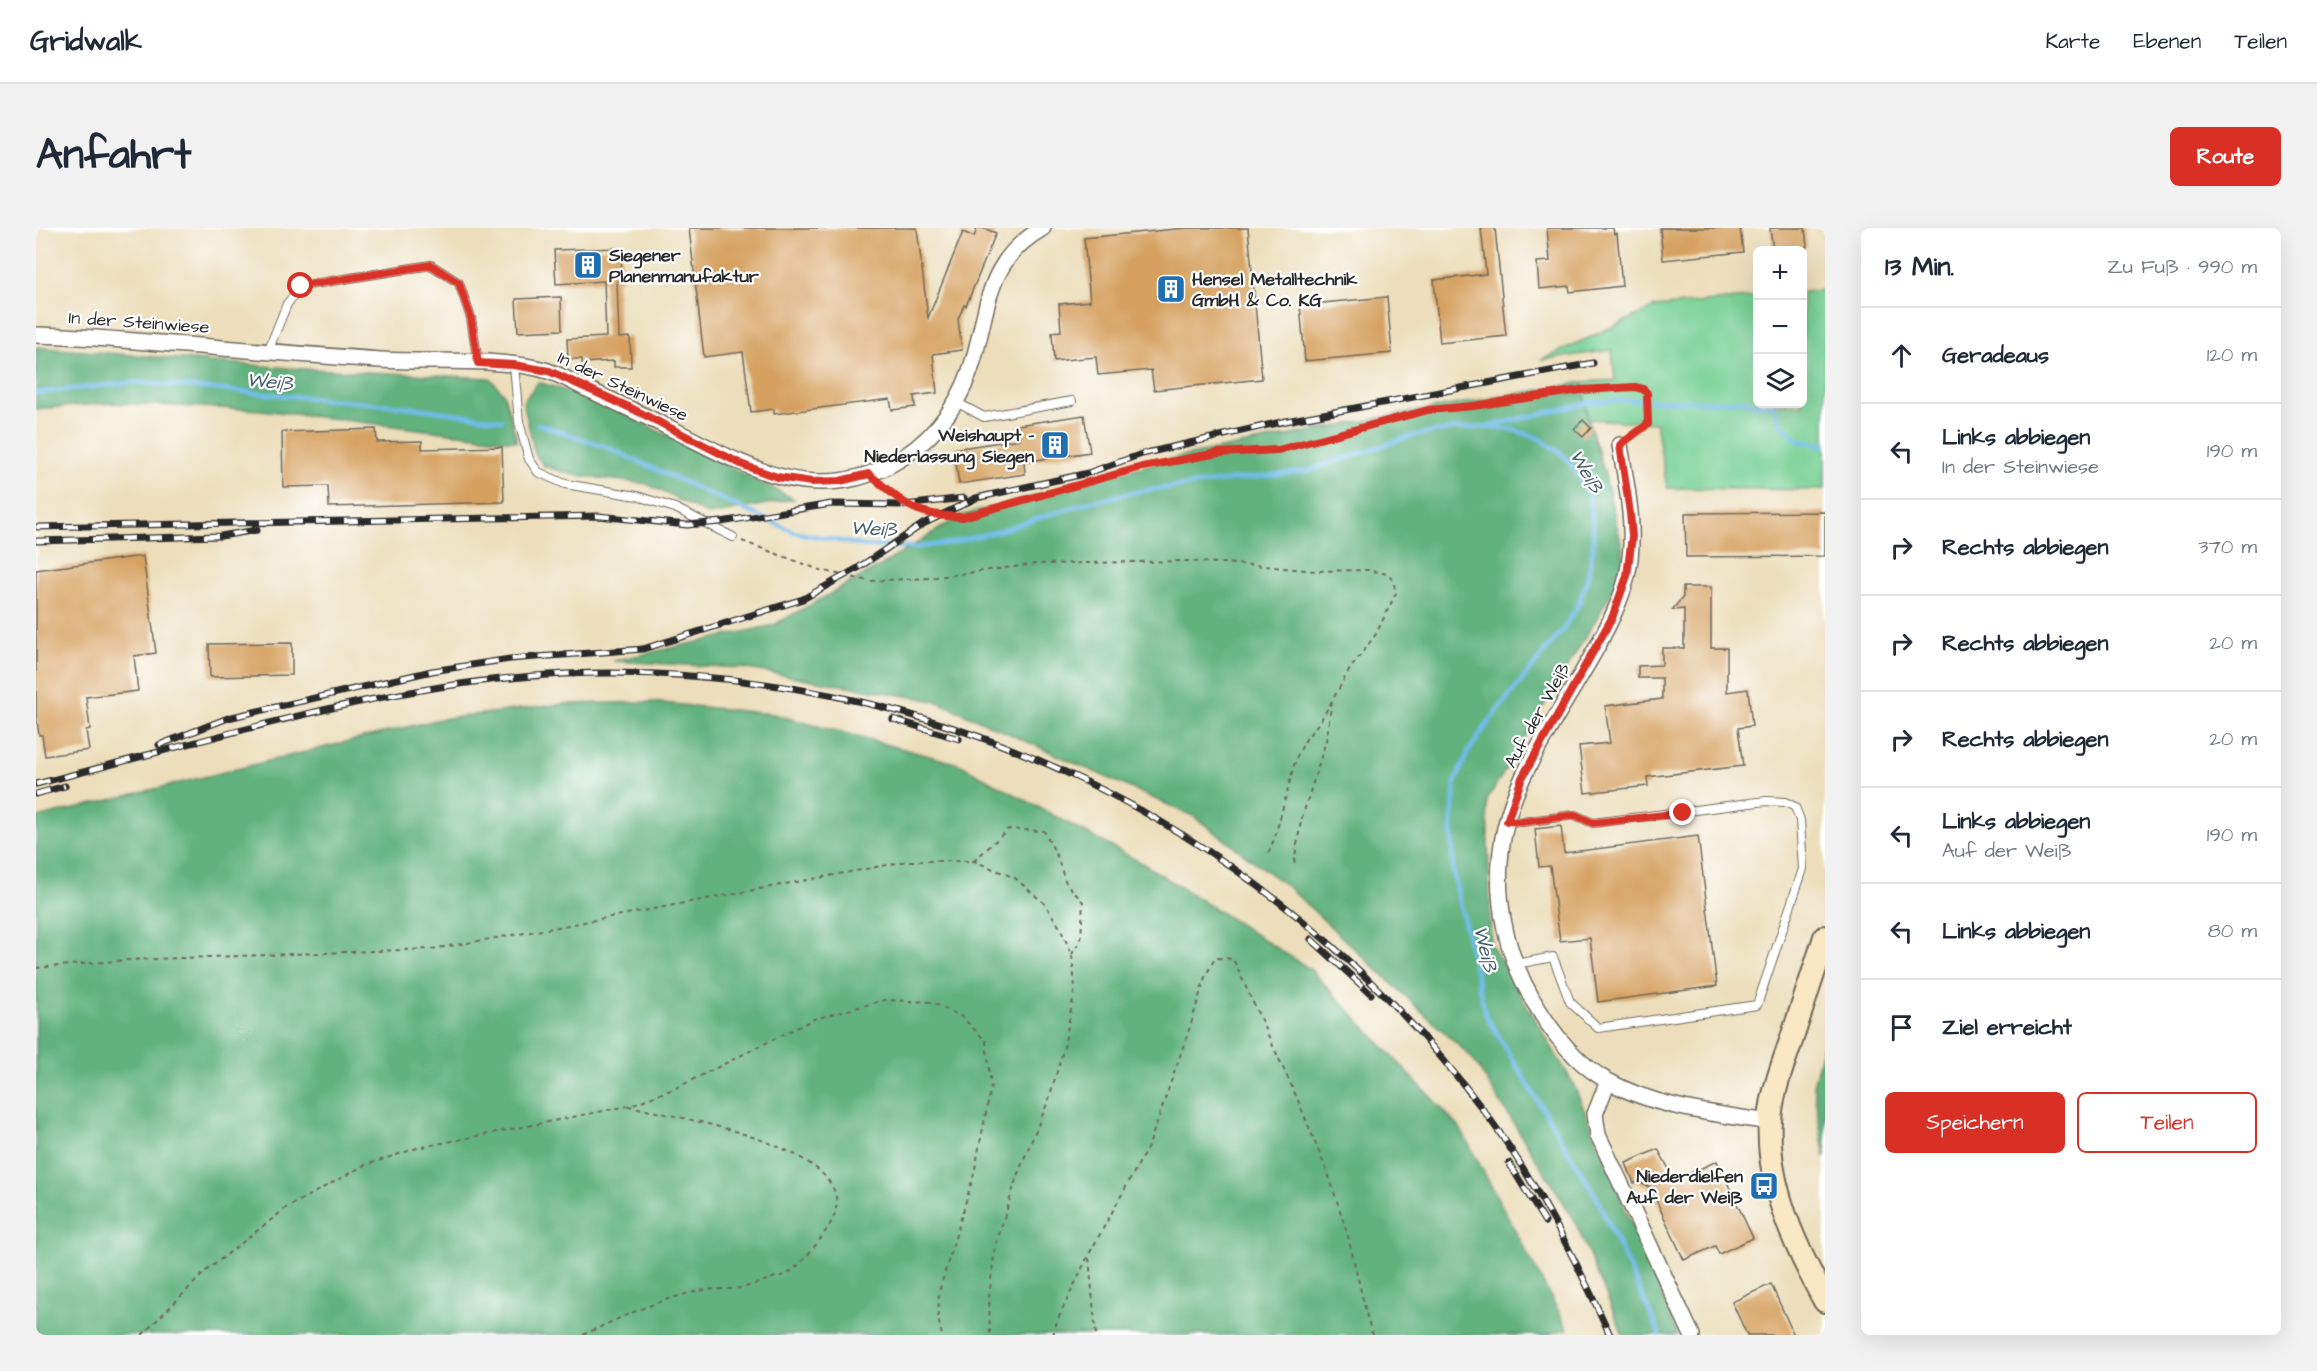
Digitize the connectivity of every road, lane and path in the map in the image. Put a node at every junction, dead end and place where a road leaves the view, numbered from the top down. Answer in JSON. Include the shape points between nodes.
{"nodes":[{"id":1,"x":1043,"y":228,"type":"edge"},
{"id":2,"x":36,"y":335,"type":"edge"},
{"id":3,"x":268,"y":351,"type":"junction"},
{"id":4,"x":478,"y":363,"type":"junction"},
{"id":5,"x":514,"y":365,"type":"junction"},
{"id":6,"x":1072,"y":401,"type":"dead end"},
{"id":7,"x":956,"y":402,"type":"junction"},
{"id":8,"x":1620,"y":445,"type":"joint"},
{"id":9,"x":869,"y":474,"type":"junction"},
{"id":10,"x":733,"y":537,"type":"joint"},
{"id":11,"x":1333,"y":698,"type":"junction"},
{"id":12,"x":1507,"y":821,"type":"junction"},
{"id":13,"x":1268,"y":854,"type":"dead end"},
{"id":14,"x":974,"y":861,"type":"junction"},
{"id":15,"x":1294,"y":863,"type":"dead end"},
{"id":16,"x":1825,"y":937,"type":"edge"},
{"id":17,"x":1071,"y":954,"type":"junction"},
{"id":18,"x":1514,"y":965,"type":"junction"},
{"id":19,"x":36,"y":968,"type":"edge"},
{"id":20,"x":1608,"y":1081,"type":"junction"},
{"id":21,"x":628,"y":1106,"type":"junction"},
{"id":22,"x":1770,"y":1122,"type":"junction"},
{"id":23,"x":1088,"y":1256,"type":"junction"},
{"id":24,"x":1825,"y":1301,"type":"edge"},
{"id":25,"x":142,"y":1335,"type":"edge"},
{"id":26,"x":584,"y":1335,"type":"edge"},
{"id":27,"x":942,"y":1335,"type":"edge"},
{"id":28,"x":990,"y":1335,"type":"edge"},
{"id":29,"x":1053,"y":1335,"type":"edge"},
{"id":30,"x":1096,"y":1335,"type":"edge"},
{"id":31,"x":1373,"y":1335,"type":"edge"},
{"id":32,"x":1692,"y":1335,"type":"edge"}],
"edges":[{"from":1,"to":7,"type":"street","name":"In der Steinwiese","via":[[1024,239],[1007,257],[994,280],[969,373]]},
{"from":2,"to":3,"type":"street","name":"In der Steinwiese"},
{"from":3,"to":4,"type":"street","name":"In der Steinwiese"},
{"from":3,"to":4,"type":"lane","via":[[287,304],[301,286],[431,265],[459,283],[471,318]]},
{"from":4,"to":5,"type":"street","name":"In der Steinwiese"},
{"from":5,"to":9,"type":"street","name":"In der Steinwiese","via":[[549,371],[743,465],[777,477],[812,482]]},
{"from":5,"to":10,"type":"lane","via":[[519,422],[529,459],[538,472],[565,484],[637,496],[675,508]]},
{"from":6,"to":7,"type":"lane","via":[[984,417]]},
{"from":7,"to":9,"type":"street","name":"In der Steinwiese","via":[[918,447]]},
{"from":8,"to":9,"type":"path","via":[[1648,424],[1647,393],[1643,389],[1580,390],[1428,410],[1278,450],[1218,453],[1142,467],[963,517],[919,512]]},
{"from":8,"to":12,"type":"street","name":"Auf der Weiß","via":[[1631,524],[1627,576],[1612,618],[1522,778]]},
{"from":10,"to":11,"type":"path","via":[[820,570],[869,581],[929,578],[1036,564],[1185,561],[1387,574],[1396,593],[1376,634]]},
{"from":11,"to":13,"type":"path","via":[[1296,758]]},
{"from":11,"to":15,"type":"path","via":[[1326,741],[1301,821]]},
{"from":12,"to":18,"type":"street","name":"Auf der Weiß","via":[[1499,864],[1500,909]]},
{"from":12,"to":18,"type":"lane","via":[[1575,815],[1593,823],[1766,801],[1785,802],[1795,807],[1800,820],[1803,869],[1757,1005],[1598,1028],[1570,1002],[1553,957]]},
{"from":14,"to":17,"type":"path","via":[[1015,878],[1045,904]]},
{"from":14,"to":17,"type":"path","via":[[1008,829],[1044,831],[1066,883],[1083,902],[1081,940]]},
{"from":14,"to":19,"type":"path","via":[[908,861],[431,949],[127,960]]},
{"from":16,"to":22,"type":"main road","via":[[1773,1100]]},
{"from":17,"to":28,"type":"path","via":[[1075,988],[1064,1047],[995,1247],[989,1297]]},
{"from":18,"to":20,"type":"street","name":"Auf der Weiß","via":[[1555,1036]]},
{"from":20,"to":22,"type":"street","name":"Auf der Weiß","via":[[1665,1102]]},
{"from":20,"to":32,"type":"street","via":[[1594,1114],[1598,1135]]},
{"from":21,"to":25,"type":"path","via":[[417,1148],[363,1167],[286,1208],[207,1271]]},
{"from":21,"to":26,"type":"path","via":[[704,1122],[798,1155],[828,1179],[836,1198],[833,1219],[815,1247],[787,1274],[741,1288],[695,1291],[629,1313]]},
{"from":21,"to":27,"type":"path","via":[[676,1088],[814,1019],[885,1000],[932,1002],[962,1017],[986,1041],[991,1087],[974,1174],[939,1292]]},
{"from":22,"to":24,"type":"main road","via":[[1772,1164],[1782,1209]]},
{"from":23,"to":29,"type":"path"},
{"from":23,"to":30,"type":"path"},
{"from":23,"to":31,"type":"path","via":[[1149,1145],[1205,977],[1215,958],[1233,959],[1330,1179]]}]}
